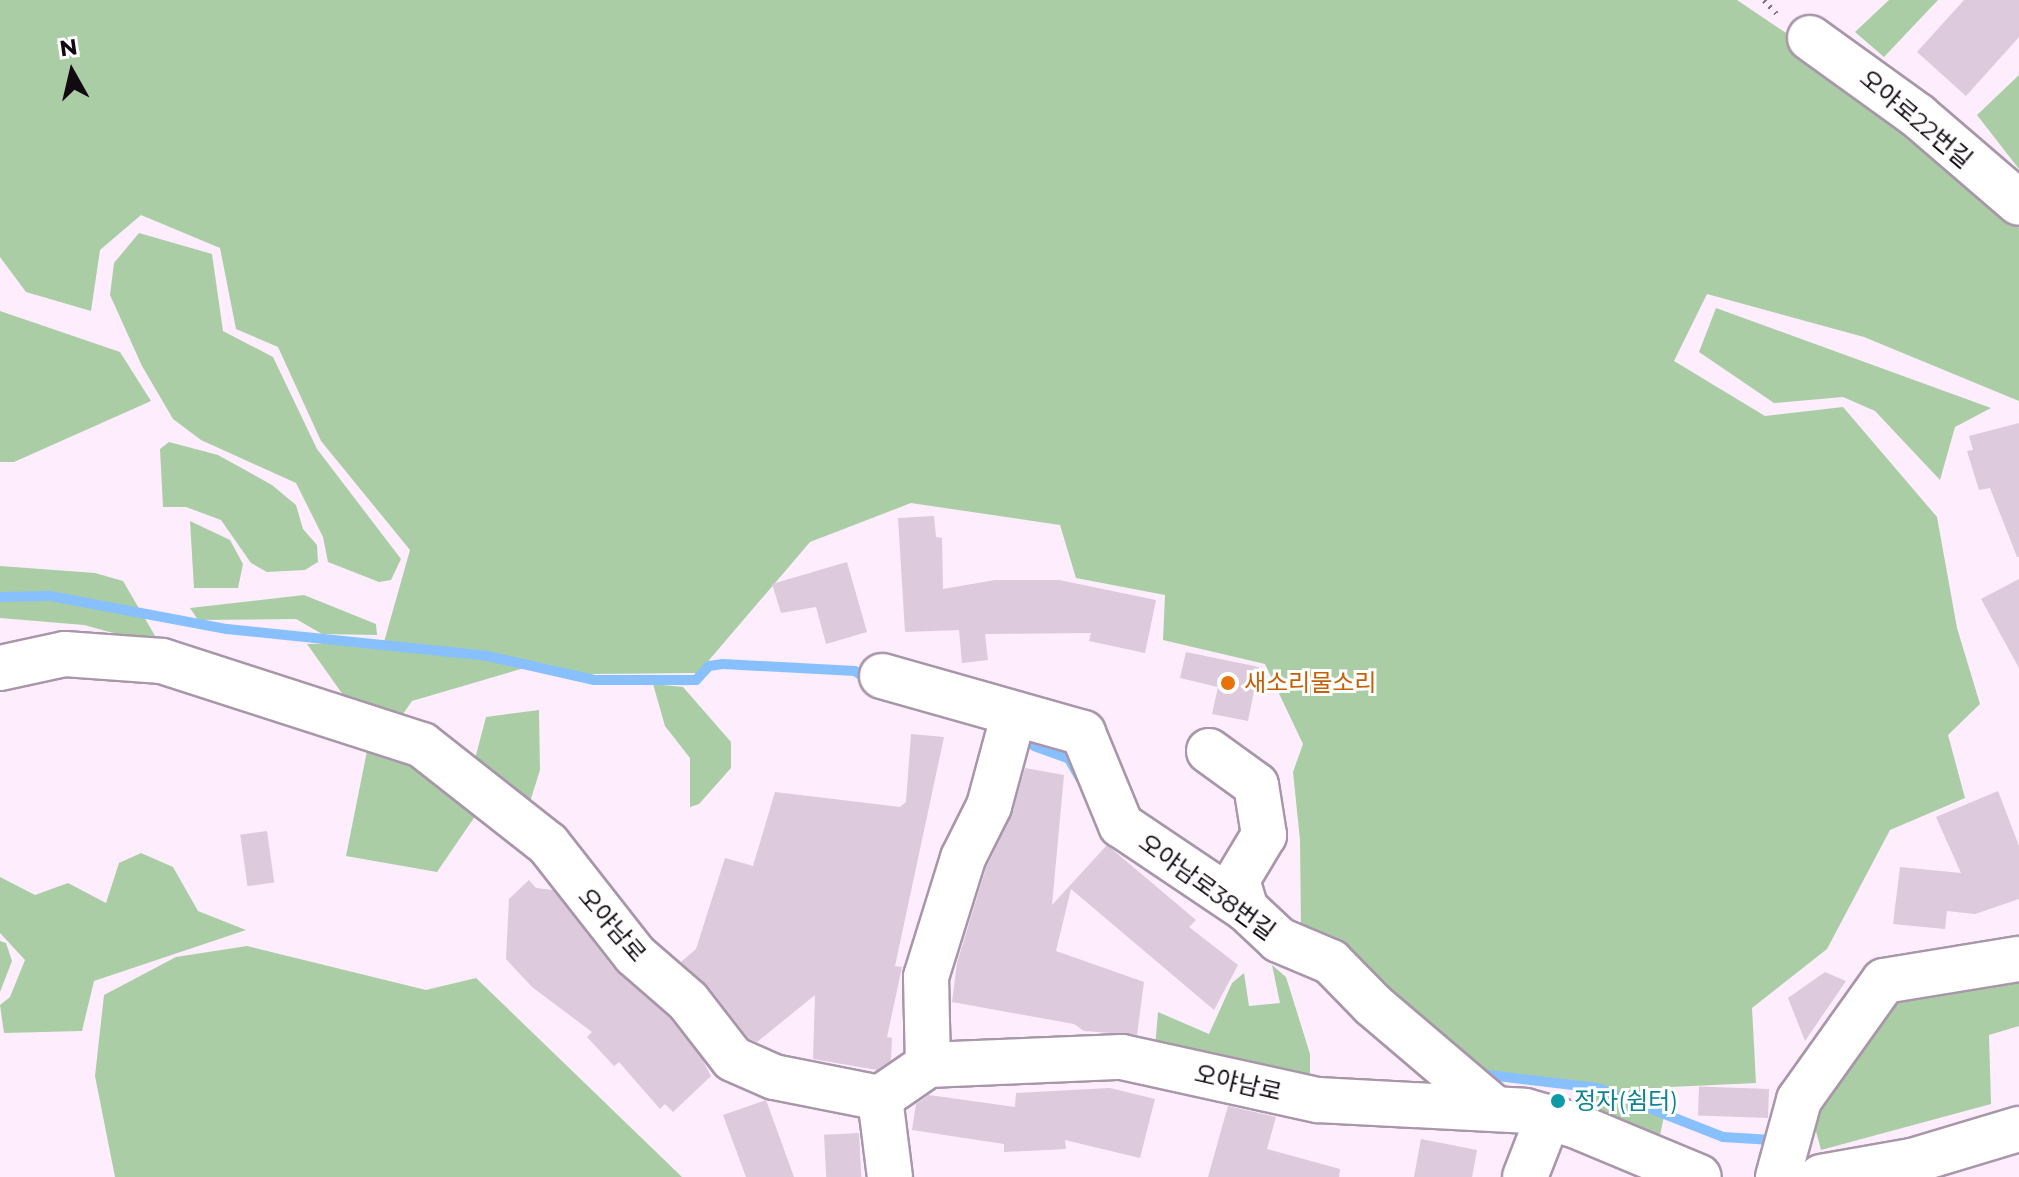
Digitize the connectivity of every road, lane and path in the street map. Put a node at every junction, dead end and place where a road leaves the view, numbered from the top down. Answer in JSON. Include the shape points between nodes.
{"nodes":[{"id":1,"x":1810,"y":38,"type":"dead end"},
{"id":2,"x":2019,"y":203,"type":"edge"},
{"id":3,"x":0,"y":668,"type":"edge"},
{"id":4,"x":882,"y":676,"type":"dead end"},
{"id":5,"x":1013,"y":717,"type":"junction"},
{"id":6,"x":1209,"y":751,"type":"dead end"},
{"id":7,"x":1246,"y":909,"type":"junction"},
{"id":8,"x":2019,"y":959,"type":"edge"},
{"id":9,"x":928,"y":1065,"type":"junction"},
{"id":10,"x":880,"y":1098,"type":"junction"},
{"id":11,"x":1495,"y":1109,"type":"junction"},
{"id":12,"x":1548,"y":1118,"type":"junction"},
{"id":13,"x":2019,"y":1129,"type":"edge"},
{"id":14,"x":1610,"y":1160,"type":"edge"},
{"id":15,"x":890,"y":1177,"type":"edge"},
{"id":16,"x":1525,"y":1177,"type":"edge"},
{"id":17,"x":1699,"y":1177,"type":"edge"},
{"id":18,"x":1778,"y":1177,"type":"edge"},
{"id":19,"x":1821,"y":1177,"type":"edge"}],
"edges":[{"from":1,"to":2,"type":"street","name":"오야로22번길","via":[[1918,116]]},
{"from":3,"to":10,"type":"street","name":"오야남로","via":[[65,654],[162,661],[422,745],[548,844],[635,955],[688,1001],[733,1059],[774,1077]]},
{"from":4,"to":5,"type":"street","name":"오야남로38번길"},
{"from":5,"to":7,"type":"street","name":"오야남로38번길","via":[[1083,733],[1121,825]]},
{"from":5,"to":9,"type":"street","via":[[989,806],[963,858],[926,977]]},
{"from":6,"to":7,"type":"street","via":[[1256,785],[1264,835],[1237,880]]},
{"from":7,"to":11,"type":"street","name":"오야남로38번길","via":[[1279,940],[1331,962]]},
{"from":8,"to":18,"type":"street","via":[[1884,981],[1799,1100]]},
{"from":9,"to":10,"type":"street"},
{"from":9,"to":11,"type":"street","name":"오야남로","via":[[1122,1057],[1318,1100]]},
{"from":10,"to":15,"type":"street"},
{"from":11,"to":12,"type":"street","name":"오야남로"},
{"from":12,"to":14,"type":"street","name":"오야남로"},
{"from":12,"to":16,"type":"street"},
{"from":13,"to":19,"type":"street","via":[[1912,1161]]},
{"from":14,"to":17,"type":"street","name":"오야남로"}]}
